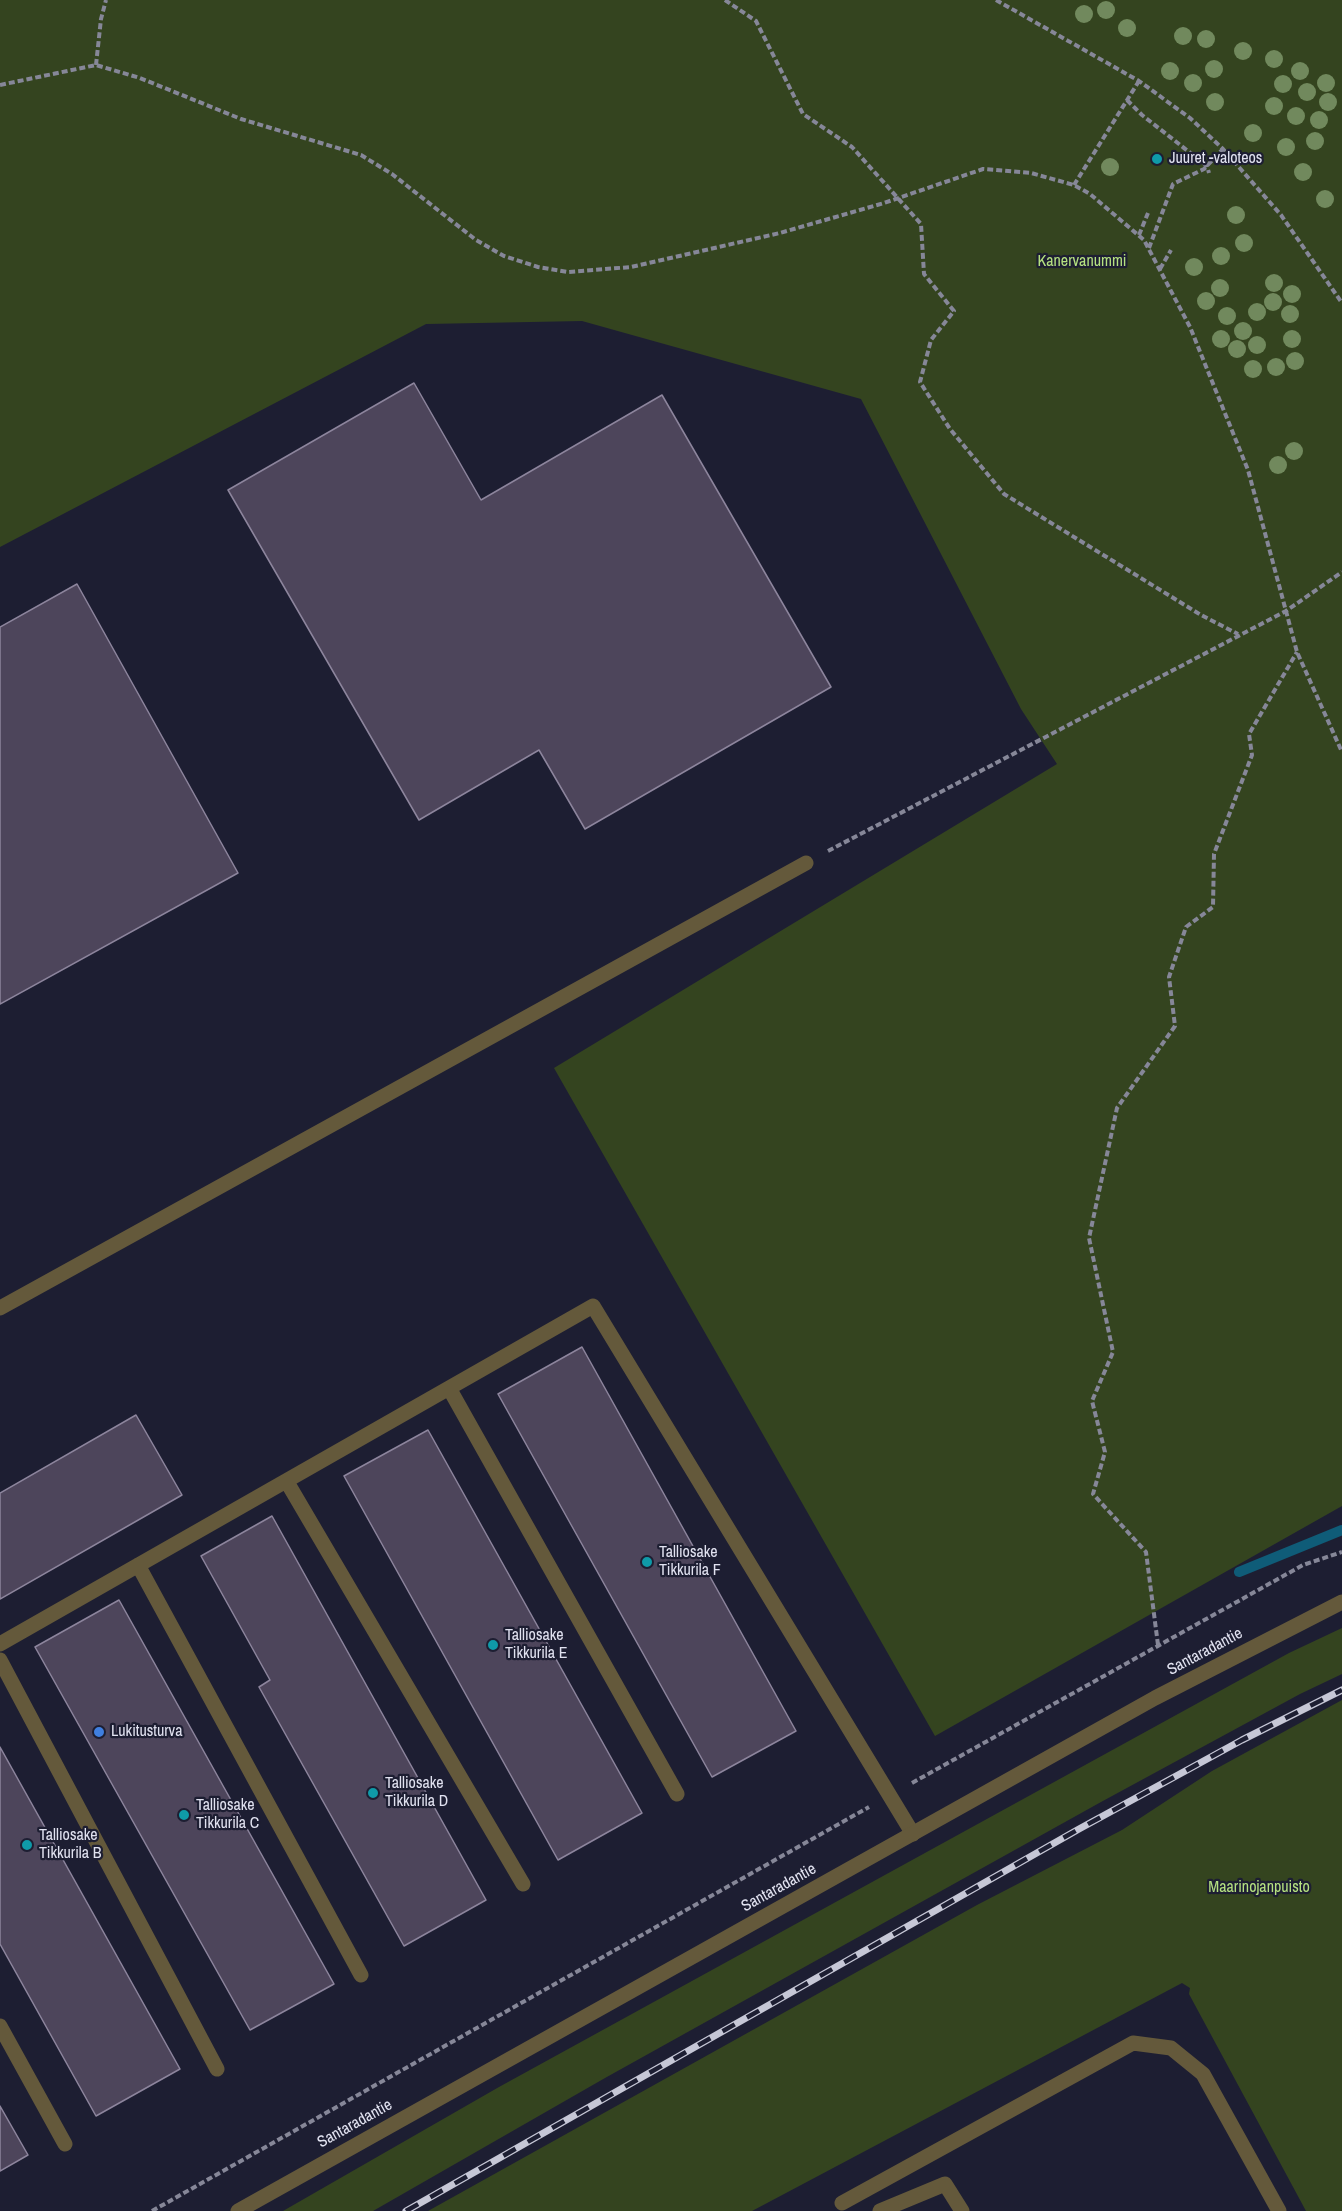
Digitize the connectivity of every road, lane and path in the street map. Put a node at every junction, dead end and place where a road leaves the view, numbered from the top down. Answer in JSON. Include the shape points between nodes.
{"nodes":[{"id":1,"x":106,"y":0,"type":"edge"},
{"id":2,"x":725,"y":0,"type":"edge"},
{"id":3,"x":996,"y":0,"type":"edge"},
{"id":4,"x":96,"y":65,"type":"junction"},
{"id":5,"x":1139,"y":81,"type":"junction"},
{"id":6,"x":0,"y":85,"type":"edge"},
{"id":7,"x":1127,"y":100,"type":"junction"},
{"id":8,"x":1223,"y":149,"type":"junction"},
{"id":9,"x":1207,"y":166,"type":"junction"},
{"id":10,"x":1209,"y":173,"type":"dead end"},
{"id":11,"x":1074,"y":185,"type":"junction"},
{"id":12,"x":898,"y":198,"type":"junction"},
{"id":13,"x":1148,"y":213,"type":"dead end"},
{"id":14,"x":1139,"y":235,"type":"junction"},
{"id":15,"x":1149,"y":248,"type":"junction"},
{"id":16,"x":1171,"y":250,"type":"dead end"},
{"id":17,"x":1160,"y":269,"type":"junction"},
{"id":18,"x":1342,"y":303,"type":"edge"},
{"id":19,"x":1342,"y":572,"type":"edge"},
{"id":20,"x":1286,"y":611,"type":"junction"},
{"id":21,"x":1238,"y":634,"type":"junction"},
{"id":22,"x":1297,"y":652,"type":"junction"},
{"id":23,"x":1342,"y":752,"type":"edge"},
{"id":24,"x":806,"y":863,"type":"joint"},
{"id":25,"x":0,"y":1308,"type":"edge"},
{"id":26,"x":449,"y":1388,"type":"junction"},
{"id":27,"x":287,"y":1482,"type":"junction"},
{"id":28,"x":1342,"y":1552,"type":"edge"},
{"id":29,"x":138,"y":1565,"type":"junction"},
{"id":30,"x":1342,"y":1602,"type":"edge"},
{"id":31,"x":0,"y":1644,"type":"edge"},
{"id":32,"x":1158,"y":1645,"type":"junction"},
{"id":33,"x":0,"y":1660,"type":"edge"},
{"id":34,"x":676,"y":1794,"type":"dead end"},
{"id":35,"x":890,"y":1796,"type":"junction"},
{"id":36,"x":913,"y":1834,"type":"junction"},
{"id":37,"x":523,"y":1884,"type":"dead end"},
{"id":38,"x":361,"y":1975,"type":"dead end"},
{"id":39,"x":0,"y":2026,"type":"edge"},
{"id":40,"x":217,"y":2069,"type":"dead end"},
{"id":41,"x":65,"y":2144,"type":"dead end"},
{"id":42,"x":842,"y":2203,"type":"dead end"},
{"id":43,"x":152,"y":2211,"type":"edge"},
{"id":44,"x":238,"y":2211,"type":"edge"},
{"id":45,"x":880,"y":2211,"type":"edge"},
{"id":46,"x":962,"y":2211,"type":"edge"},
{"id":47,"x":1279,"y":2211,"type":"edge"}],
"edges":[{"from":1,"to":4,"type":"path"},
{"from":2,"to":12,"type":"path","via":[[756,21],[803,114],[852,147]]},
{"from":3,"to":5,"type":"path"},
{"from":4,"to":6,"type":"path"},
{"from":4,"to":12,"type":"path","via":[[140,78],[241,119],[361,155],[392,174],[476,240],[504,256],[568,272],[631,267],[780,233]]},
{"from":5,"to":7,"type":"path"},
{"from":5,"to":8,"type":"path","via":[[1190,118]]},
{"from":7,"to":9,"type":"path"},
{"from":7,"to":11,"type":"path"},
{"from":8,"to":9,"type":"path"},
{"from":8,"to":18,"type":"path","via":[[1281,215]]},
{"from":9,"to":10,"type":"path"},
{"from":9,"to":15,"type":"path","via":[[1173,184]]},
{"from":11,"to":12,"type":"path","via":[[1030,173],[983,169]]},
{"from":11,"to":14,"type":"path"},
{"from":12,"to":21,"type":"path","via":[[921,224],[924,274],[954,311],[931,340],[920,382],[950,429],[1004,494]]},
{"from":13,"to":14,"type":"path"},
{"from":14,"to":15,"type":"path"},
{"from":15,"to":17,"type":"path"},
{"from":16,"to":17,"type":"path"},
{"from":17,"to":20,"type":"path","via":[[1190,327],[1248,470]]},
{"from":19,"to":20,"type":"path"},
{"from":20,"to":21,"type":"path"},
{"from":20,"to":22,"type":"path"},
{"from":21,"to":24,"type":"path"},
{"from":22,"to":23,"type":"path"},
{"from":22,"to":32,"type":"path","via":[[1249,734],[1252,755],[1214,854],[1213,907],[1186,927],[1169,977],[1175,1026],[1117,1108],[1089,1238],[1113,1352],[1092,1401],[1105,1452],[1094,1494],[1146,1552]]},
{"from":24,"to":25,"type":"street"},
{"from":26,"to":27,"type":"street"},
{"from":26,"to":34,"type":"street"},
{"from":26,"to":35,"type":"street","via":[[593,1306]]},
{"from":27,"to":29,"type":"street"},
{"from":27,"to":37,"type":"street"},
{"from":28,"to":32,"type":"path","via":[[1303,1565]]},
{"from":29,"to":31,"type":"street"},
{"from":29,"to":38,"type":"street"},
{"from":30,"to":36,"type":"street","name":"Santaradantie","via":[[1155,1698]]},
{"from":32,"to":35,"type":"path"},
{"from":33,"to":40,"type":"street"},
{"from":35,"to":36,"type":"street"},
{"from":35,"to":43,"type":"path"},
{"from":36,"to":44,"type":"street","name":"Santaradantie"},
{"from":39,"to":41,"type":"street"},
{"from":42,"to":47,"type":"street","via":[[1133,2043],[1171,2048],[1203,2074]]},
{"from":45,"to":46,"type":"street","via":[[945,2184]]}]}
